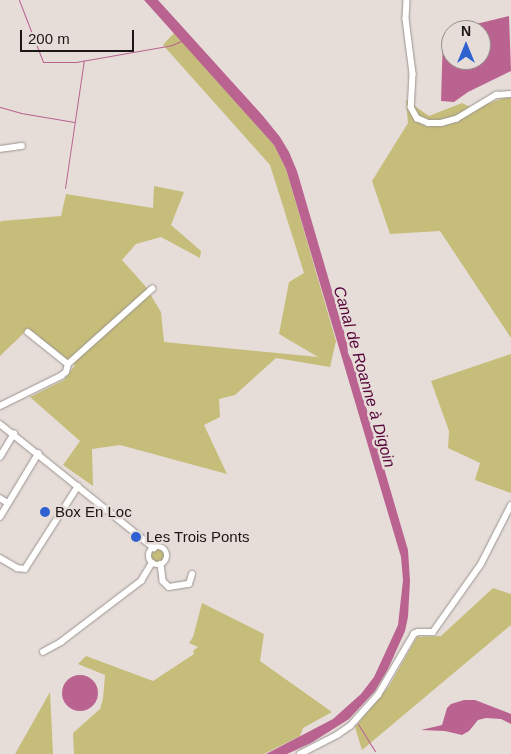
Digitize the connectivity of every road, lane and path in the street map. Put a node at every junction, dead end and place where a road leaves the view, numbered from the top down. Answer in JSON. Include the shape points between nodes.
{"nodes":[{"id":1,"x":407,"y":0,"type":"edge"},
{"id":2,"x":511,"y":94,"type":"edge"},
{"id":3,"x":22,"y":146,"type":"dead end"},
{"id":4,"x":0,"y":149,"type":"edge"},
{"id":5,"x":152,"y":289,"type":"dead end"},
{"id":6,"x":28,"y":332,"type":"dead end"},
{"id":7,"x":68,"y":364,"type":"junction"},
{"id":8,"x":0,"y":406,"type":"edge"},
{"id":9,"x":0,"y":424,"type":"edge"},
{"id":10,"x":14,"y":434,"type":"junction"},
{"id":11,"x":38,"y":454,"type":"junction"},
{"id":12,"x":0,"y":457,"type":"edge"},
{"id":13,"x":78,"y":486,"type":"junction"},
{"id":14,"x":0,"y":498,"type":"edge"},
{"id":15,"x":8,"y":503,"type":"junction"},
{"id":16,"x":511,"y":505,"type":"edge"},
{"id":17,"x":0,"y":517,"type":"edge"},
{"id":18,"x":154,"y":548,"type":"junction"},
{"id":19,"x":0,"y":558,"type":"edge"},
{"id":20,"x":152,"y":563,"type":"junction"},
{"id":21,"x":161,"y":564,"type":"junction"},
{"id":22,"x":192,"y":574,"type":"dead end"},
{"id":23,"x":43,"y":652,"type":"dead end"},
{"id":24,"x":300,"y":754,"type":"edge"}],
"edges":[{"from":1,"to":2,"type":"street","via":[[406,19],[413,74],[411,107],[417,118],[428,123],[449,121],[496,95]]},
{"from":3,"to":4,"type":"street"},
{"from":5,"to":7,"type":"street"},
{"from":6,"to":7,"type":"street"},
{"from":7,"to":8,"type":"street","via":[[61,376]]},
{"from":9,"to":10,"type":"street"},
{"from":10,"to":11,"type":"street"},
{"from":10,"to":12,"type":"street"},
{"from":11,"to":13,"type":"street"},
{"from":11,"to":15,"type":"street"},
{"from":13,"to":18,"type":"street"},
{"from":13,"to":19,"type":"street","via":[[25,569]]},
{"from":14,"to":15,"type":"street"},
{"from":15,"to":17,"type":"street"},
{"from":16,"to":24,"type":"street","via":[[481,564],[433,632],[418,632],[378,695],[360,716],[337,736]]},
{"from":18,"to":20,"type":"street","via":[[149,556]]},
{"from":18,"to":21,"type":"street","via":[[160,547],[165,551],[167,557]]},
{"from":20,"to":21,"type":"street"},
{"from":20,"to":23,"type":"street","via":[[141,581]]},
{"from":21,"to":22,"type":"street","via":[[164,581],[169,587],[189,584]]}]}
